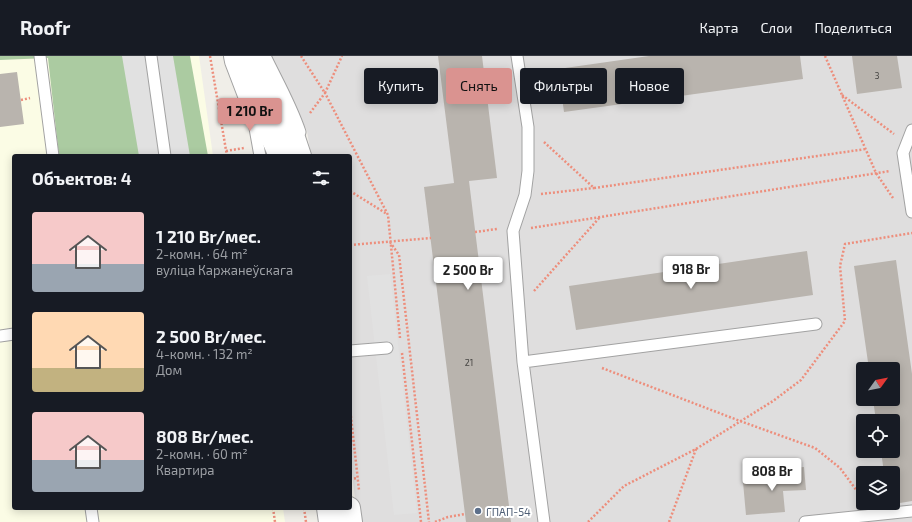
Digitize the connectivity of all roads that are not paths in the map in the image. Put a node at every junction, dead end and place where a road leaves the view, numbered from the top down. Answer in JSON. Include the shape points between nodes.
{"nodes":[{"id":1,"x":40,"y":56,"type":"edge"},
{"id":2,"x":151,"y":56,"type":"edge"},
{"id":3,"x":235,"y":56,"type":"edge"},
{"id":4,"x":254,"y":56,"type":"edge"},
{"id":5,"x":265,"y":56,"type":"edge"},
{"id":6,"x":517,"y":56,"type":"edge"},
{"id":7,"x":249,"y":95,"type":"junction"},
{"id":8,"x":912,"y":130,"type":"edge"},
{"id":9,"x":53,"y":154,"type":"edge"},
{"id":10,"x":165,"y":154,"type":"edge"},
{"id":11,"x":260,"y":154,"type":"edge"},
{"id":12,"x":279,"y":154,"type":"edge"},
{"id":13,"x":299,"y":154,"type":"edge"},
{"id":14,"x":304,"y":154,"type":"edge"},
{"id":15,"x":912,"y":212,"type":"edge"},
{"id":16,"x":816,"y":324,"type":"dead end"},
{"id":17,"x":12,"y":334,"type":"edge"},
{"id":18,"x":0,"y":336,"type":"edge"},
{"id":19,"x":387,"y":348,"type":"dead end"},
{"id":20,"x":352,"y":351,"type":"edge"},
{"id":21,"x":523,"y":362,"type":"junction"},
{"id":22,"x":354,"y":500,"type":"edge"},
{"id":23,"x":91,"y":510,"type":"edge"},
{"id":24,"x":328,"y":510,"type":"edge"},
{"id":25,"x":912,"y":511,"type":"edge"},
{"id":26,"x":93,"y":522,"type":"edge"},
{"id":27,"x":330,"y":522,"type":"edge"},
{"id":28,"x":351,"y":522,"type":"edge"},
{"id":29,"x":544,"y":522,"type":"edge"},
{"id":30,"x":805,"y":522,"type":"edge"}],
"edges":[{"from":1,"to":9,"type":"lane"},
{"from":2,"to":10,"type":"lane"},
{"from":3,"to":7,"type":"street"},
{"from":4,"to":13,"type":"street","via":[[261,80],[294,138]]},
{"from":5,"to":14,"type":"lane","via":[[296,119]]},
{"from":6,"to":21,"type":"lane","via":[[528,128],[525,195],[513,231]]},
{"from":7,"to":11,"type":"lane"},
{"from":7,"to":12,"type":"street"},
{"from":8,"to":15,"type":"lane","via":[[903,153]]},
{"from":16,"to":21,"type":"lane"},
{"from":17,"to":18,"type":"lane"},
{"from":19,"to":20,"type":"lane"},
{"from":21,"to":29,"type":"lane"},
{"from":22,"to":28,"type":"street"},
{"from":23,"to":26,"type":"lane"},
{"from":24,"to":27,"type":"street"},
{"from":25,"to":30,"type":"lane"}]}
